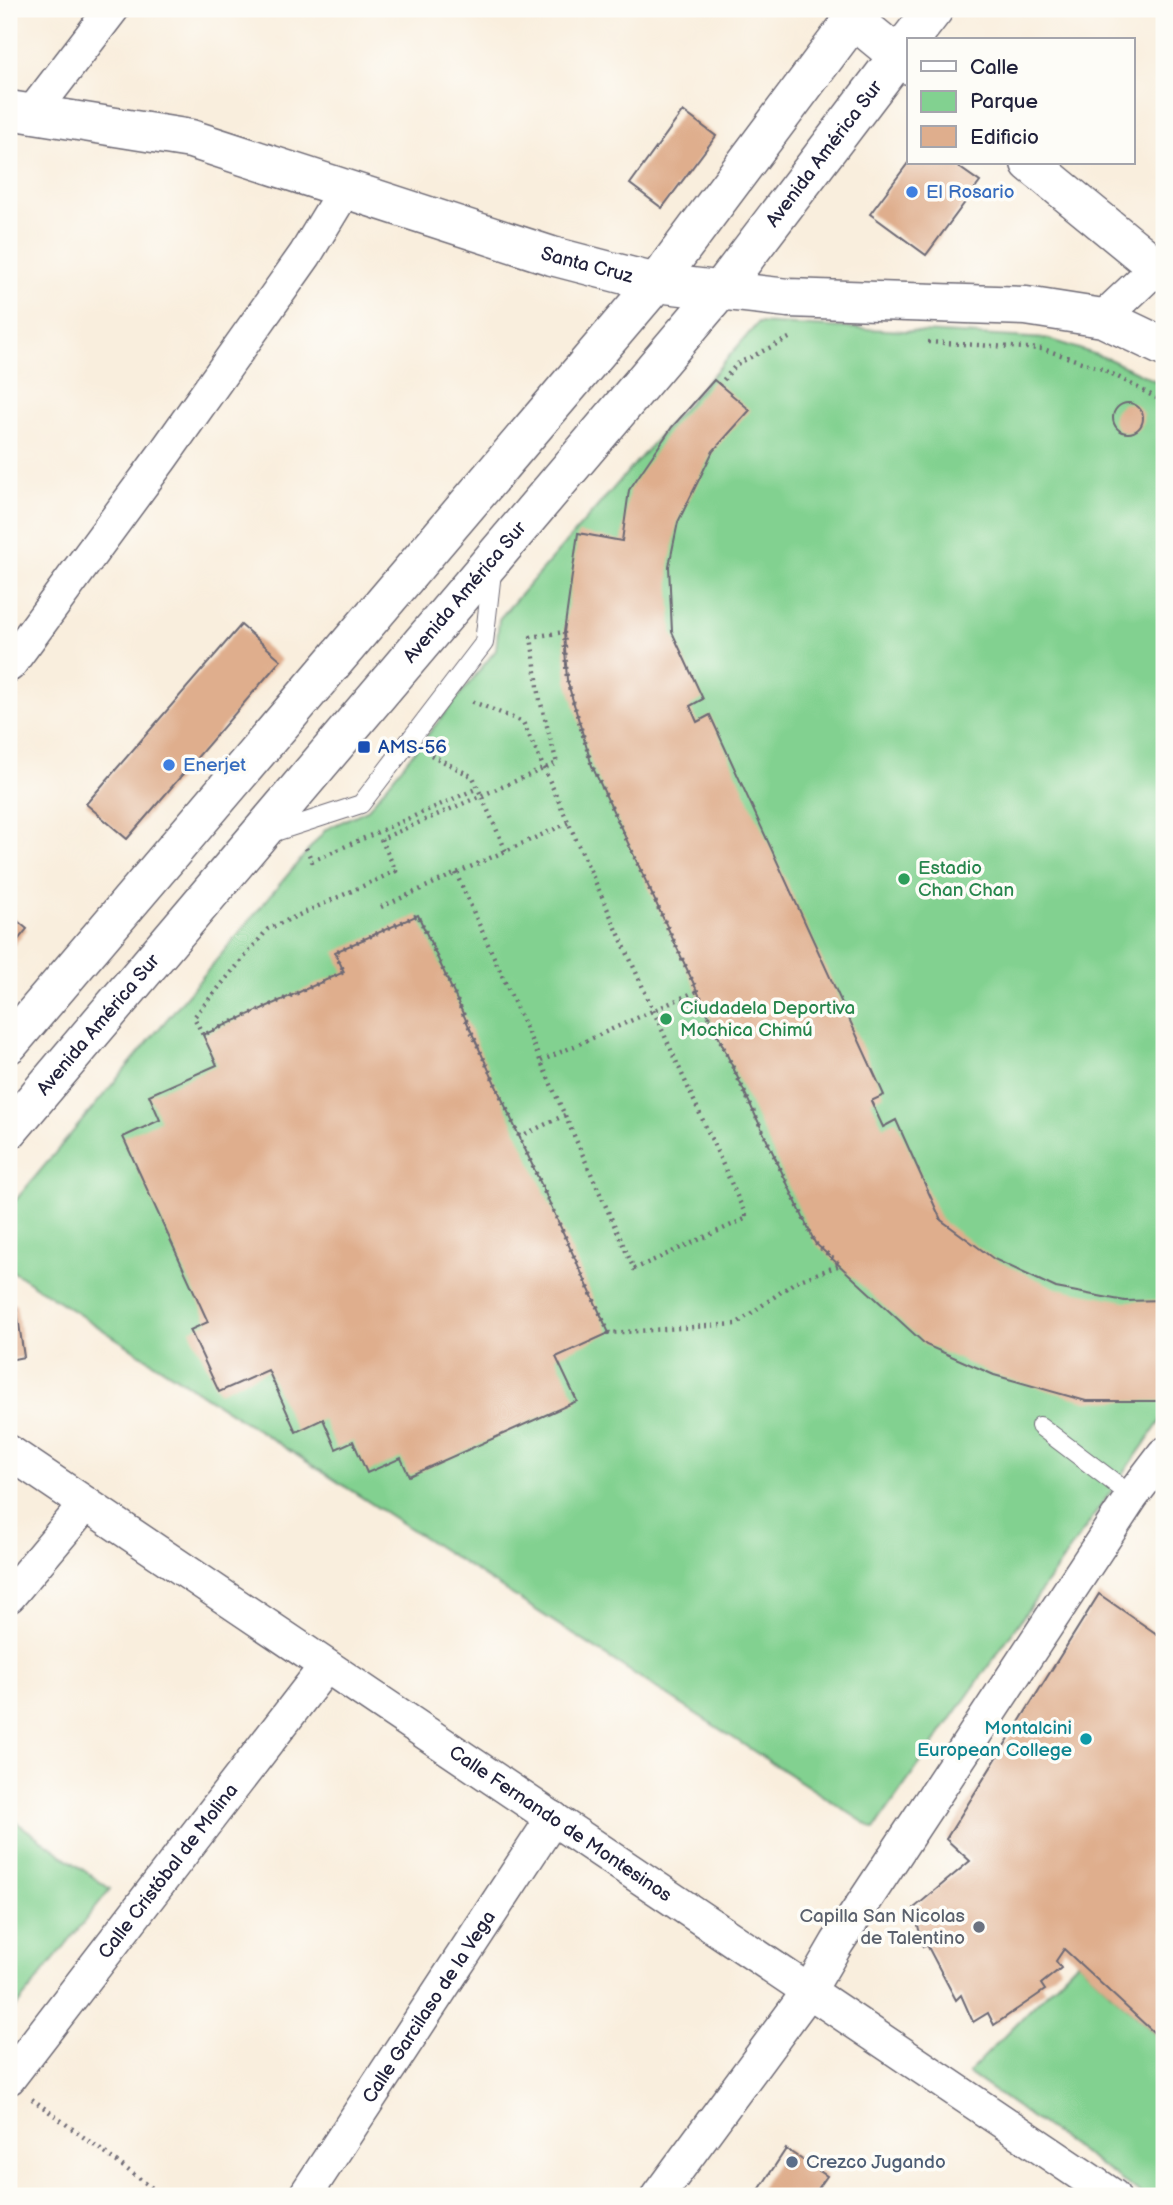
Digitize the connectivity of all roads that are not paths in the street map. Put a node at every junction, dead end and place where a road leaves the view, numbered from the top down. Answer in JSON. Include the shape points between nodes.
{"nodes":[{"id":1,"x":112,"y":9,"type":"edge"},
{"id":2,"x":934,"y":9,"type":"edge"},
{"id":3,"x":851,"y":12,"type":"edge"},
{"id":4,"x":915,"y":38,"type":"edge"},
{"id":5,"x":906,"y":51,"type":"edge"},
{"id":6,"x":21,"y":111,"type":"edge"},
{"id":7,"x":1031,"y":164,"type":"edge"},
{"id":8,"x":345,"y":189,"type":"junction"},
{"id":9,"x":1162,"y":268,"type":"edge"},
{"id":10,"x":656,"y":283,"type":"junction"},
{"id":11,"x":719,"y":292,"type":"junction"},
{"id":12,"x":1102,"y":318,"type":"junction"},
{"id":13,"x":1164,"y":347,"type":"edge"},
{"id":14,"x":493,"y":559,"type":"junction"},
{"id":15,"x":9,"y":665,"type":"edge"},
{"id":16,"x":256,"y":839,"type":"junction"},
{"id":17,"x":9,"y":1044,"type":"edge"},
{"id":18,"x":9,"y":1130,"type":"edge"},
{"id":19,"x":1040,"y":1426,"type":"dead end"},
{"id":20,"x":9,"y":1452,"type":"edge"},
{"id":21,"x":1164,"y":1454,"type":"edge"},
{"id":22,"x":1132,"y":1496,"type":"junction"},
{"id":23,"x":86,"y":1504,"type":"junction"},
{"id":24,"x":9,"y":1596,"type":"edge"},
{"id":25,"x":326,"y":1666,"type":"junction"},
{"id":26,"x":552,"y":1818,"type":"junction"},
{"id":27,"x":809,"y":1991,"type":"junction"},
{"id":28,"x":20,"y":2088,"type":"edge"},
{"id":29,"x":305,"y":2196,"type":"edge"},
{"id":30,"x":658,"y":2196,"type":"edge"},
{"id":31,"x":1113,"y":2196,"type":"edge"}],
"edges":[{"from":1,"to":6,"type":"street"},
{"from":2,"to":4,"type":"main road","name":"Avenida América Sur"},
{"from":3,"to":5,"type":"main road"},
{"from":3,"to":10,"type":"main road"},
{"from":5,"to":11,"type":"main road","name":"Avenida América Sur"},
{"from":6,"to":8,"type":"main road","name":"Santa Cruz","via":[[191,139]]},
{"from":7,"to":9,"type":"main road"},
{"from":8,"to":10,"type":"main road","name":"Santa Cruz","via":[[552,256]]},
{"from":8,"to":15,"type":"street","via":[[305,254],[170,446]]},
{"from":9,"to":12,"type":"street"},
{"from":10,"to":11,"type":"main road","name":"Santa Cruz"},
{"from":10,"to":17,"type":"main road"},
{"from":11,"to":12,"type":"main road","name":"Santa Cruz","via":[[1026,306]]},
{"from":11,"to":14,"type":"main road","name":"Avenida América Sur"},
{"from":12,"to":13,"type":"main road","name":"Santa Cruz"},
{"from":14,"to":16,"type":"main road","name":"Avenida América Sur"},
{"from":14,"to":16,"type":"lane","via":[[484,643],[361,804]]},
{"from":16,"to":18,"type":"main road","name":"Avenida América Sur"},
{"from":19,"to":22,"type":"lane"},
{"from":20,"to":23,"type":"street","name":"Calle Fernando de Montesinos"},
{"from":21,"to":22,"type":"street"},
{"from":22,"to":27,"type":"street"},
{"from":23,"to":24,"type":"street"},
{"from":23,"to":25,"type":"street","name":"Calle Fernando de Montesinos"},
{"from":25,"to":26,"type":"street","name":"Calle Fernando de Montesinos"},
{"from":25,"to":28,"type":"street","name":"Calle Cristóbal de Molina"},
{"from":26,"to":27,"type":"street","name":"Calle Fernando de Montesinos"},
{"from":26,"to":29,"type":"street","name":"Calle Garcilaso de la Vega"},
{"from":27,"to":30,"type":"street"},
{"from":27,"to":31,"type":"street","name":"Calle Fernando de Montesinos"}]}
